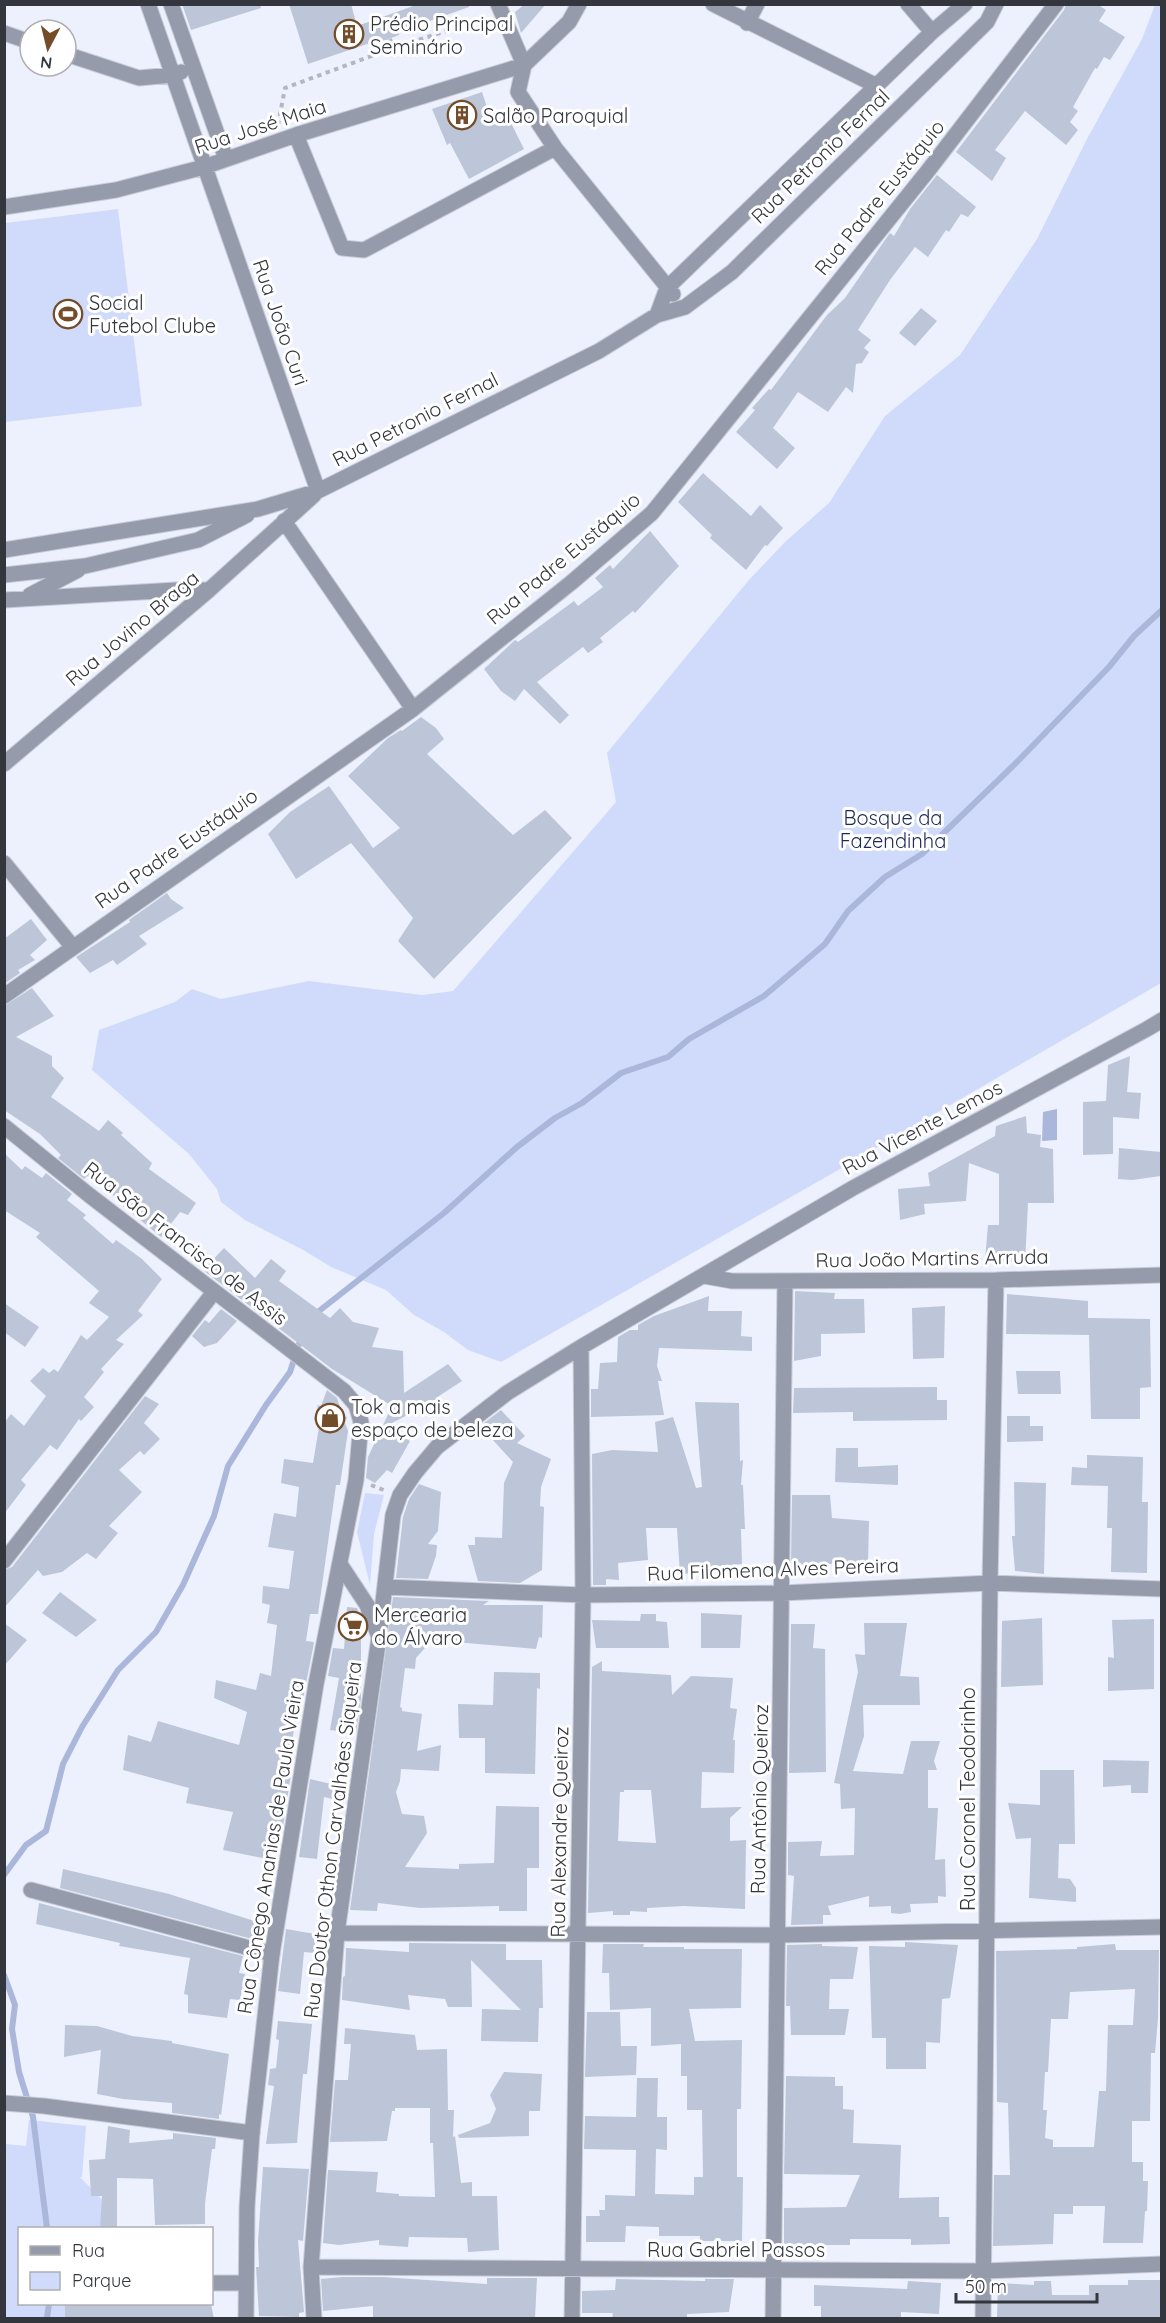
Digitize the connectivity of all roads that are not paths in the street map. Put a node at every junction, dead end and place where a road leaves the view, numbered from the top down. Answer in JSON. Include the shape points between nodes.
{"nodes":[{"id":1,"x":148,"y":4,"type":"edge"},
{"id":2,"x":171,"y":4,"type":"edge"},
{"id":3,"x":579,"y":4,"type":"edge"},
{"id":4,"x":713,"y":4,"type":"edge"},
{"id":5,"x":757,"y":4,"type":"edge"},
{"id":6,"x":908,"y":4,"type":"edge"},
{"id":7,"x":965,"y":4,"type":"edge"},
{"id":8,"x":996,"y":4,"type":"edge"},
{"id":9,"x":1056,"y":4,"type":"edge"},
{"id":10,"x":500,"y":9,"type":"edge"},
{"id":11,"x":747,"y":23,"type":"junction"},
{"id":12,"x":932,"y":32,"type":"junction"},
{"id":13,"x":78,"y":58,"type":"edge"},
{"id":14,"x":524,"y":65,"type":"junction"},
{"id":15,"x":193,"y":68,"type":"junction"},
{"id":16,"x":172,"y":75,"type":"junction"},
{"id":17,"x":877,"y":86,"type":"junction"},
{"id":18,"x":296,"y":135,"type":"junction"},
{"id":19,"x":555,"y":148,"type":"junction"},
{"id":20,"x":226,"y":159,"type":"junction"},
{"id":21,"x":204,"y":167,"type":"junction"},
{"id":22,"x":4,"y":207,"type":"edge"},
{"id":23,"x":667,"y":288,"type":"junction"},
{"id":24,"x":685,"y":307,"type":"junction"},
{"id":25,"x":657,"y":315,"type":"junction"},
{"id":26,"x":318,"y":491,"type":"junction"},
{"id":27,"x":258,"y":509,"type":"junction"},
{"id":28,"x":284,"y":521,"type":"junction"},
{"id":29,"x":4,"y":550,"type":"edge"},
{"id":30,"x":85,"y":566,"type":"junction"},
{"id":31,"x":4,"y":575,"type":"edge"},
{"id":32,"x":209,"y":590,"type":"junction"},
{"id":33,"x":25,"y":598,"type":"junction"},
{"id":34,"x":4,"y":600,"type":"edge"},
{"id":35,"x":413,"y":709,"type":"junction"},
{"id":36,"x":4,"y":764,"type":"edge"},
{"id":37,"x":4,"y":864,"type":"edge"},
{"id":38,"x":72,"y":946,"type":"junction"},
{"id":39,"x":4,"y":996,"type":"edge"},
{"id":40,"x":1161,"y":1020,"type":"edge"},
{"id":41,"x":1154,"y":1032,"type":"edge"},
{"id":42,"x":4,"y":1126,"type":"edge"},
{"id":43,"x":1161,"y":1275,"type":"edge"},
{"id":44,"x":704,"y":1276,"type":"junction"},
{"id":45,"x":996,"y":1280,"type":"junction"},
{"id":46,"x":784,"y":1281,"type":"junction"},
{"id":47,"x":214,"y":1292,"type":"junction"},
{"id":48,"x":581,"y":1347,"type":"junction"},
{"id":49,"x":344,"y":1391,"type":"joint"},
{"id":50,"x":4,"y":1560,"type":"edge"},
{"id":51,"x":340,"y":1564,"type":"junction"},
{"id":52,"x":990,"y":1583,"type":"junction"},
{"id":53,"x":385,"y":1587,"type":"junction"},
{"id":54,"x":1161,"y":1589,"type":"edge"},
{"id":55,"x":782,"y":1593,"type":"junction"},
{"id":56,"x":583,"y":1594,"type":"junction"},
{"id":57,"x":379,"y":1637,"type":"junction"},
{"id":58,"x":31,"y":1890,"type":"dead end"},
{"id":59,"x":1161,"y":1927,"type":"edge"},
{"id":60,"x":988,"y":1931,"type":"junction"},
{"id":61,"x":337,"y":1933,"type":"junction"},
{"id":62,"x":578,"y":1934,"type":"junction"},
{"id":63,"x":778,"y":1935,"type":"junction"},
{"id":64,"x":272,"y":1954,"type":"junction"},
{"id":65,"x":8,"y":2103,"type":"edge"},
{"id":66,"x":252,"y":2133,"type":"junction"},
{"id":67,"x":1161,"y":2264,"type":"edge"},
{"id":68,"x":311,"y":2267,"type":"junction"},
{"id":69,"x":572,"y":2270,"type":"junction"},
{"id":70,"x":772,"y":2270,"type":"junction"},
{"id":71,"x":983,"y":2271,"type":"junction"},
{"id":72,"x":213,"y":2283,"type":"edge"},
{"id":73,"x":245,"y":2283,"type":"junction"},
{"id":74,"x":246,"y":2319,"type":"edge"},
{"id":75,"x":314,"y":2319,"type":"edge"},
{"id":76,"x":572,"y":2319,"type":"edge"},
{"id":77,"x":773,"y":2319,"type":"edge"},
{"id":78,"x":982,"y":2319,"type":"edge"}],
"edges":[{"from":1,"to":16,"type":"street","name":"Rua João Curi"},
{"from":2,"to":15,"type":"street"},
{"from":3,"to":14,"type":"street","via":[[569,22]]},
{"from":4,"to":11,"type":"street"},
{"from":5,"to":11,"type":"street"},
{"from":6,"to":12,"type":"street"},
{"from":7,"to":12,"type":"street","name":"Rua Petronio Fernal"},
{"from":8,"to":24,"type":"street","name":"Rua Petronio Fernal","via":[[987,22],[732,272]]},
{"from":9,"to":35,"type":"street","name":"Rua Padre Eustáquio","via":[[927,172],[652,513]]},
{"from":10,"to":14,"type":"street"},
{"from":11,"to":17,"type":"street"},
{"from":12,"to":17,"type":"street","name":"Rua Petronio Fernal"},
{"from":13,"to":16,"type":"street","via":[[139,78]]},
{"from":14,"to":18,"type":"street","name":"Rua José Maia"},
{"from":14,"to":19,"type":"street","via":[[518,92]]},
{"from":15,"to":16,"type":"street"},
{"from":15,"to":20,"type":"street"},
{"from":16,"to":21,"type":"street","name":"Rua João Curi"},
{"from":17,"to":23,"type":"street","name":"Rua Petronio Fernal"},
{"from":18,"to":19,"type":"street","via":[[342,248],[364,250]]},
{"from":18,"to":20,"type":"street","name":"Rua José Maia"},
{"from":19,"to":23,"type":"street"},
{"from":20,"to":21,"type":"street","name":"Rua José Maia"},
{"from":21,"to":22,"type":"street","name":"Rua José Maia","via":[[116,190]]},
{"from":21,"to":26,"type":"street","name":"Rua João Curi"},
{"from":23,"to":24,"type":"street"},
{"from":23,"to":25,"type":"street","name":"Rua Petronio Fernal"},
{"from":24,"to":25,"type":"street","name":"Rua Petronio Fernal"},
{"from":25,"to":26,"type":"street","name":"Rua Petronio Fernal","via":[[598,351]]},
{"from":26,"to":27,"type":"street","name":"Rua Petronio Fernal"},
{"from":26,"to":28,"type":"street","name":"Rua Petronio Fernal"},
{"from":27,"to":29,"type":"street","name":"Rua Petronio Fernal"},
{"from":27,"to":30,"type":"street","name":"Rua Petronio Fernal","via":[[198,540]]},
{"from":28,"to":32,"type":"street","name":"Rua Jovino Braga"},
{"from":28,"to":35,"type":"street"},
{"from":30,"to":31,"type":"street","name":"Rua Petronio Fernal"},
{"from":30,"to":33,"type":"street","name":"Rua Petronio Fernal"},
{"from":32,"to":33,"type":"street","name":"Rua Petronio Fernal"},
{"from":32,"to":36,"type":"street","name":"Rua Jovino Braga"},
{"from":33,"to":34,"type":"street","name":"Rua Petronio Fernal"},
{"from":35,"to":38,"type":"street","name":"Rua Padre Eustáquio"},
{"from":37,"to":38,"type":"street"},
{"from":38,"to":39,"type":"street","name":"Rua Padre Eustáquio"},
{"from":40,"to":41,"type":"street","name":"Rua Vicente Lemos"},
{"from":41,"to":44,"type":"street","name":"Rua Vicente Lemos","via":[[853,1188]]},
{"from":42,"to":47,"type":"street","name":"Rua São Francisco de Assis"},
{"from":43,"to":45,"type":"street","name":"Rua João Martins Arruda"},
{"from":44,"to":46,"type":"street","name":"Rua João Martins Arruda","via":[[732,1281]]},
{"from":44,"to":48,"type":"street","name":"Rua Doutor Othon Carvalhães Siqueira"},
{"from":45,"to":46,"type":"street","name":"Rua João Martins Arruda"},
{"from":45,"to":52,"type":"street","name":"Rua Coronel Teodorinho"},
{"from":46,"to":55,"type":"street","name":"Rua Antônio Queiroz"},
{"from":47,"to":49,"type":"street","name":"Rua São Francisco de Assis"},
{"from":47,"to":50,"type":"street"},
{"from":48,"to":53,"type":"street","name":"Rua Doutor Othon Carvalhães Siqueira","via":[[507,1393],[437,1447],[415,1473],[400,1495],[393,1515]]},
{"from":48,"to":56,"type":"street","name":"Rua Alexandre Queiroz"},
{"from":49,"to":51,"type":"street","name":"Rua Cônego Ananias de Paula Vieira","via":[[356,1405],[361,1422],[356,1480]]},
{"from":51,"to":57,"type":"street","via":[[366,1605]]},
{"from":51,"to":64,"type":"street","name":"Rua Cônego Ananias de Paula Vieira","via":[[316,1683]]},
{"from":52,"to":54,"type":"street","name":"Rua Filomena Alves Pereira"},
{"from":52,"to":55,"type":"street","name":"Rua Filomena Alves Pereira"},
{"from":52,"to":60,"type":"street","name":"Rua Coronel Teodorinho"},
{"from":53,"to":56,"type":"street","name":"Rua Filomena Alves Pereira"},
{"from":53,"to":57,"type":"street","name":"Rua Doutor Othon Carvalhães Siqueira"},
{"from":55,"to":56,"type":"street","name":"Rua Filomena Alves Pereira"},
{"from":55,"to":63,"type":"street","name":"Rua Antônio Queiroz"},
{"from":56,"to":62,"type":"street","name":"Rua Alexandre Queiroz"},
{"from":57,"to":61,"type":"street","name":"Rua Doutor Othon Carvalhães Siqueira"},
{"from":58,"to":64,"type":"street"},
{"from":59,"to":60,"type":"street"},
{"from":60,"to":63,"type":"street"},
{"from":60,"to":71,"type":"street","name":"Rua Coronel Teodorinho"},
{"from":61,"to":62,"type":"street"},
{"from":61,"to":68,"type":"street","name":"Rua Doutor Othon Carvalhães Siqueira"},
{"from":62,"to":63,"type":"street"},
{"from":62,"to":69,"type":"street","name":"Rua Alexandre Queiroz"},
{"from":63,"to":70,"type":"street","name":"Rua Antônio Queiroz"},
{"from":64,"to":66,"type":"street","name":"Rua Cônego Ananias de Paula Vieira"},
{"from":65,"to":66,"type":"street"},
{"from":66,"to":73,"type":"street","name":"Rua Cônego Ananias de Paula Vieira"},
{"from":67,"to":71,"type":"street","name":"Rua Gabriel Passos"},
{"from":68,"to":69,"type":"street","name":"Rua Gabriel Passos"},
{"from":68,"to":75,"type":"street","name":"Rua Doutor Othon Carvalhães Siqueira"},
{"from":69,"to":70,"type":"street","name":"Rua Gabriel Passos"},
{"from":69,"to":76,"type":"street","name":"Rua Alexandre Queiroz"},
{"from":70,"to":71,"type":"street","name":"Rua Gabriel Passos"},
{"from":70,"to":77,"type":"street","name":"Rua Antônio Queiroz"},
{"from":71,"to":78,"type":"street","name":"Rua Coronel Teodorinho"},
{"from":72,"to":73,"type":"street"},
{"from":73,"to":74,"type":"street","name":"Rua Cônego Ananias de Paula Vieira"}]}
